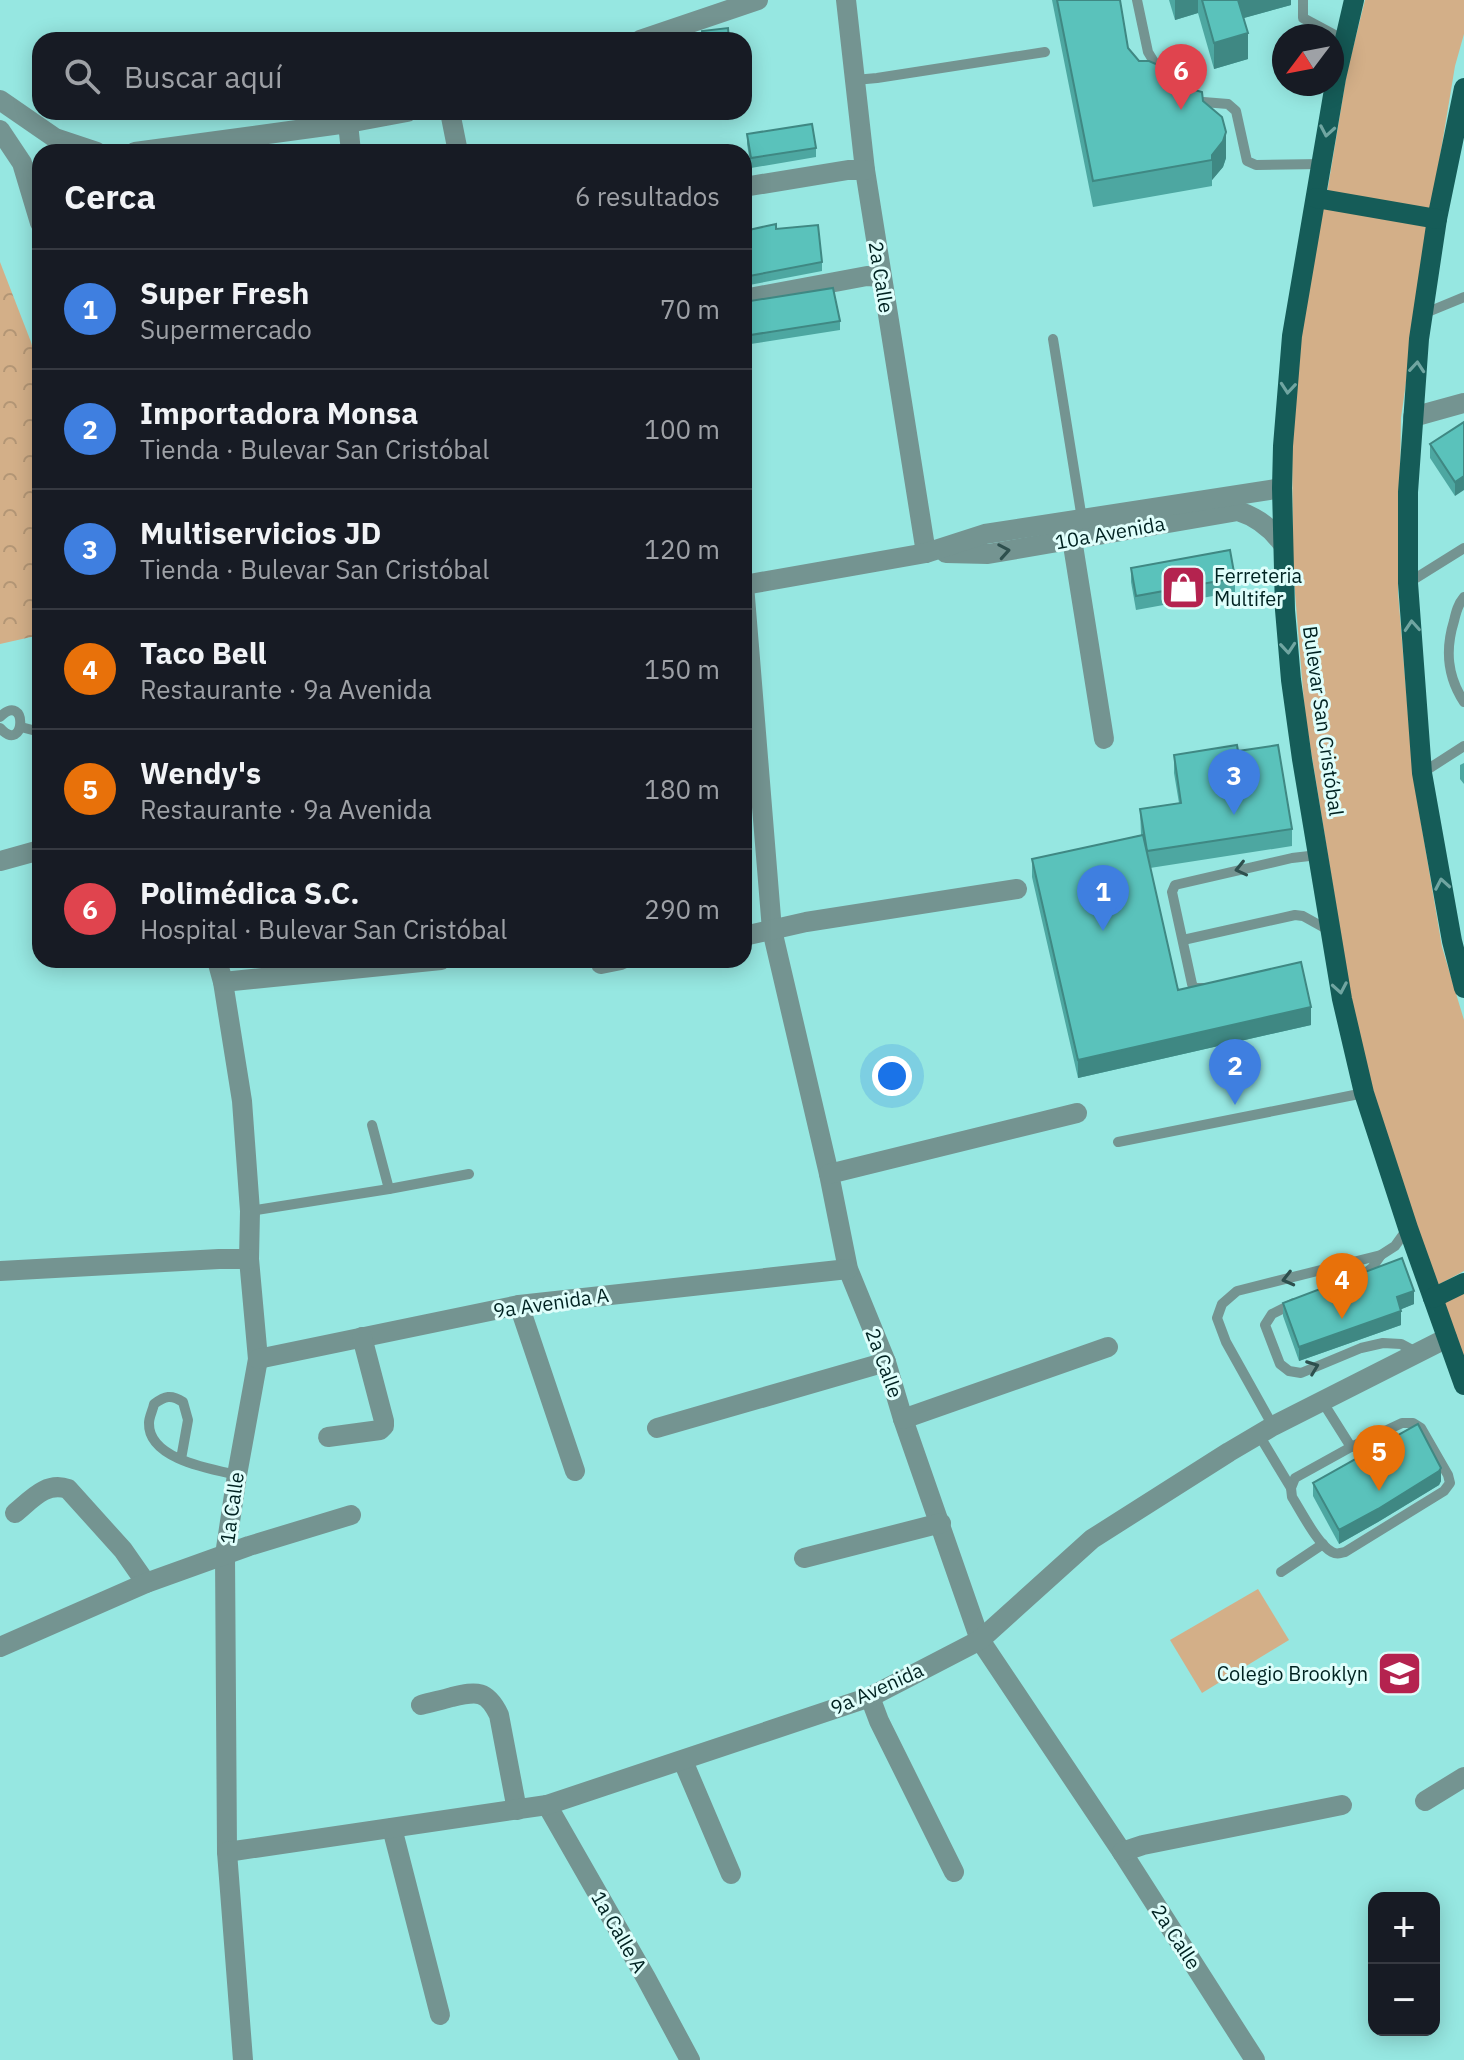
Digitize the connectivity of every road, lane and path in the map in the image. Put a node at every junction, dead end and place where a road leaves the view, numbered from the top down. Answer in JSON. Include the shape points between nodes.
{"nodes":[{"id":1,"x":758,"y":0,"type":"edge"},
{"id":2,"x":846,"y":0,"type":"edge"},
{"id":3,"x":1137,"y":0,"type":"edge"},
{"id":4,"x":1303,"y":0,"type":"edge"},
{"id":5,"x":1354,"y":0,"type":"edge"},
{"id":6,"x":1314,"y":24,"type":"edge"},
{"id":7,"x":664,"y":32,"type":"edge"},
{"id":8,"x":1344,"y":40,"type":"edge"},
{"id":9,"x":1045,"y":52,"type":"dead end"},
{"id":10,"x":855,"y":80,"type":"junction"},
{"id":11,"x":1169,"y":85,"type":"edge"},
{"id":12,"x":1464,"y":88,"type":"edge"},
{"id":13,"x":1180,"y":93,"type":"edge"},
{"id":14,"x":1334,"y":96,"type":"edge"},
{"id":15,"x":0,"y":100,"type":"edge"},
{"id":16,"x":364,"y":120,"type":"edge"},
{"id":17,"x":452,"y":120,"type":"edge"},
{"id":18,"x":348,"y":123,"type":"junction"},
{"id":19,"x":0,"y":130,"type":"edge"},
{"id":20,"x":73,"y":144,"type":"edge"},
{"id":21,"x":201,"y":144,"type":"edge"},
{"id":22,"x":350,"y":144,"type":"edge"},
{"id":23,"x":456,"y":144,"type":"edge"},
{"id":24,"x":1321,"y":164,"type":"junction"},
{"id":25,"x":865,"y":170,"type":"junction"},
{"id":26,"x":752,"y":186,"type":"edge"},
{"id":27,"x":32,"y":196,"type":"edge"},
{"id":28,"x":1316,"y":198,"type":"junction"},
{"id":29,"x":1437,"y":219,"type":"junction"},
{"id":30,"x":881,"y":277,"type":"junction"},
{"id":31,"x":752,"y":298,"type":"edge"},
{"id":32,"x":1462,"y":300,"type":"edge"},
{"id":33,"x":1423,"y":314,"type":"junction"},
{"id":34,"x":1053,"y":339,"type":"dead end"},
{"id":35,"x":1464,"y":403,"type":"edge"},
{"id":36,"x":1413,"y":417,"type":"junction"},
{"id":37,"x":1282,"y":488,"type":"junction"},
{"id":38,"x":1082,"y":519,"type":"junction"},
{"id":39,"x":1072,"y":539,"type":"junction"},
{"id":40,"x":1282,"y":543,"type":"junction"},
{"id":41,"x":1464,"y":548,"type":"edge"},
{"id":42,"x":926,"y":553,"type":"junction"},
{"id":43,"x":1408,"y":583,"type":"junction"},
{"id":44,"x":752,"y":584,"type":"edge"},
{"id":45,"x":1464,"y":597,"type":"edge"},
{"id":46,"x":752,"y":684,"type":"edge"},
{"id":47,"x":1464,"y":702,"type":"edge"},
{"id":48,"x":0,"y":717,"type":"edge"},
{"id":49,"x":21,"y":727,"type":"junction"},
{"id":50,"x":0,"y":728,"type":"edge"},
{"id":51,"x":32,"y":730,"type":"edge"},
{"id":52,"x":1104,"y":739,"type":"dead end"},
{"id":53,"x":1464,"y":746,"type":"edge"},
{"id":54,"x":1422,"y":773,"type":"junction"},
{"id":55,"x":32,"y":852,"type":"edge"},
{"id":56,"x":1318,"y":855,"type":"junction"},
{"id":57,"x":0,"y":861,"type":"edge"},
{"id":58,"x":1017,"y":889,"type":"dead end"},
{"id":59,"x":772,"y":930,"type":"junction"},
{"id":60,"x":1330,"y":931,"type":"junction"},
{"id":61,"x":752,"y":934,"type":"edge"},
{"id":62,"x":1183,"y":940,"type":"junction"},
{"id":63,"x":1459,"y":945,"type":"edge"},
{"id":64,"x":219,"y":968,"type":"edge"},
{"id":65,"x":362,"y":968,"type":"edge"},
{"id":66,"x":223,"y":982,"type":"junction"},
{"id":67,"x":1213,"y":986,"type":"edge"},
{"id":68,"x":1464,"y":988,"type":"edge"},
{"id":69,"x":1364,"y":1093,"type":"junction"},
{"id":70,"x":1077,"y":1113,"type":"dead end"},
{"id":71,"x":372,"y":1125,"type":"dead end"},
{"id":72,"x":1118,"y":1142,"type":"dead end"},
{"id":73,"x":469,"y":1174,"type":"dead end"},
{"id":74,"x":829,"y":1174,"type":"junction"},
{"id":75,"x":389,"y":1189,"type":"junction"},
{"id":76,"x":250,"y":1211,"type":"junction"},
{"id":77,"x":1408,"y":1228,"type":"junction"},
{"id":78,"x":1381,"y":1255,"type":"junction"},
{"id":79,"x":249,"y":1259,"type":"junction"},
{"id":80,"x":848,"y":1269,"type":"junction"},
{"id":81,"x":0,"y":1271,"type":"edge"},
{"id":82,"x":1346,"y":1283,"type":"edge"},
{"id":83,"x":1464,"y":1283,"type":"edge"},
{"id":84,"x":1308,"y":1298,"type":"edge"},
{"id":85,"x":1433,"y":1298,"type":"junction"},
{"id":86,"x":519,"y":1305,"type":"junction"},
{"id":87,"x":362,"y":1337,"type":"junction"},
{"id":88,"x":1447,"y":1338,"type":"junction"},
{"id":89,"x":1108,"y":1347,"type":"dead end"},
{"id":90,"x":1416,"y":1352,"type":"junction"},
{"id":91,"x":258,"y":1359,"type":"junction"},
{"id":92,"x":886,"y":1362,"type":"junction"},
{"id":93,"x":1464,"y":1385,"type":"edge"},
{"id":94,"x":1322,"y":1401,"type":"junction"},
{"id":95,"x":903,"y":1419,"type":"junction"},
{"id":96,"x":657,"y":1428,"type":"dead end"},
{"id":97,"x":1266,"y":1430,"type":"junction"},
{"id":98,"x":328,"y":1437,"type":"dead end"},
{"id":99,"x":1351,"y":1447,"type":"junction"},
{"id":100,"x":181,"y":1459,"type":"junction"},
{"id":101,"x":575,"y":1471,"type":"dead end"},
{"id":102,"x":237,"y":1475,"type":"junction"},
{"id":103,"x":1291,"y":1488,"type":"junction"},
{"id":104,"x":15,"y":1513,"type":"dead end"},
{"id":105,"x":351,"y":1515,"type":"dead end"},
{"id":106,"x":941,"y":1523,"type":"junction"},
{"id":107,"x":1323,"y":1544,"type":"junction"},
{"id":108,"x":225,"y":1555,"type":"junction"},
{"id":109,"x":804,"y":1558,"type":"dead end"},
{"id":110,"x":1281,"y":1572,"type":"dead end"},
{"id":111,"x":146,"y":1583,"type":"junction"},
{"id":112,"x":980,"y":1640,"type":"junction"},
{"id":113,"x":0,"y":1647,"type":"edge"},
{"id":114,"x":870,"y":1697,"type":"junction"},
{"id":115,"x":421,"y":1705,"type":"dead end"},
{"id":116,"x":683,"y":1761,"type":"junction"},
{"id":117,"x":1464,"y":1777,"type":"edge"},
{"id":118,"x":1425,"y":1801,"type":"dead end"},
{"id":119,"x":547,"y":1805,"type":"junction"},
{"id":120,"x":1342,"y":1805,"type":"dead end"},
{"id":121,"x":517,"y":1810,"type":"junction"},
{"id":122,"x":392,"y":1828,"type":"junction"},
{"id":123,"x":227,"y":1852,"type":"junction"},
{"id":124,"x":1122,"y":1852,"type":"junction"},
{"id":125,"x":954,"y":1872,"type":"dead end"},
{"id":126,"x":731,"y":1874,"type":"dead end"},
{"id":127,"x":440,"y":2015,"type":"dead end"},
{"id":128,"x":243,"y":2060,"type":"edge"},
{"id":129,"x":690,"y":2060,"type":"edge"},
{"id":130,"x":1255,"y":2060,"type":"edge"}],
"edges":[{"from":1,"to":7,"type":"street"},
{"from":2,"to":10,"type":"street","name":"2a Calle"},
{"from":3,"to":11,"type":"lane","via":[[1148,52]]},
{"from":4,"to":6,"type":"lane","via":[[1303,18]]},
{"from":5,"to":8,"type":"main road","name":"Bulevar San Cristóbal"},
{"from":9,"to":10,"type":"lane"},
{"from":10,"to":25,"type":"street","name":"2a Calle"},
{"from":12,"to":29,"type":"main road"},
{"from":13,"to":24,"type":"lane","via":[[1191,101],[1228,104],[1236,111],[1247,161]]},
{"from":14,"to":24,"type":"main road","name":"Bulevar San Cristóbal","one_way":true},
{"from":15,"to":20,"type":"street","via":[[55,138]]},
{"from":16,"to":18,"type":"street"},
{"from":17,"to":23,"type":"street"},
{"from":18,"to":21,"type":"street"},
{"from":18,"to":22,"type":"street"},
{"from":19,"to":27,"type":"street","via":[[22,163]]},
{"from":24,"to":28,"type":"main road","name":"Bulevar San Cristóbal"},
{"from":25,"to":26,"type":"street"},
{"from":25,"to":30,"type":"street","name":"2a Calle"},
{"from":28,"to":29,"type":"main road"},
{"from":28,"to":37,"type":"main road","name":"Bulevar San Cristóbal","one_way":true,"via":[[1292,336]]},
{"from":29,"to":33,"type":"main road"},
{"from":30,"to":31,"type":"street"},
{"from":30,"to":42,"type":"street","name":"2a Calle"},
{"from":32,"to":33,"type":"lane"},
{"from":36,"to":33,"type":"main road","one_way":true},
{"from":34,"to":38,"type":"lane"},
{"from":35,"to":36,"type":"street"},
{"from":36,"to":43,"type":"main road"},
{"from":37,"to":38,"type":"street","name":"10a Avenida"},
{"from":37,"to":40,"type":"main road","name":"Bulevar San Cristóbal"},
{"from":38,"to":42,"type":"street","name":"10a Avenida","via":[[985,534]]},
{"from":39,"to":40,"type":"street","name":"10a Avenida","via":[[1238,511],[1263,522]]},
{"from":42,"to":39,"type":"street","name":"10a Avenida","one_way":true,"via":[[988,554]]},
{"from":39,"to":52,"type":"street"},
{"from":40,"to":56,"type":"main road","name":"Bulevar San Cristóbal","one_way":true,"via":[[1291,680]]},
{"from":41,"to":43,"type":"lane"},
{"from":42,"to":44,"type":"street","name":"10a Avenida"},
{"from":54,"to":43,"type":"main road","one_way":true},
{"from":45,"to":47,"type":"lane","via":[[1448,643],[1449,671]]},
{"from":46,"to":59,"type":"street","name":"2a Calle"},
{"from":48,"to":49,"type":"lane","via":[[11,711]]},
{"from":49,"to":50,"type":"lane","via":[[9,735]]},
{"from":49,"to":51,"type":"lane"},
{"from":53,"to":54,"type":"lane"},
{"from":63,"to":54,"type":"main road","one_way":true},
{"from":55,"to":57,"type":"street"},
{"from":56,"to":60,"type":"main road","name":"Bulevar San Cristóbal"},
{"from":56,"to":62,"type":"lane","one_way":true,"via":[[1175,885]]},
{"from":58,"to":59,"type":"street"},
{"from":59,"to":61,"type":"street"},
{"from":59,"to":74,"type":"street","name":"2a Calle"},
{"from":60,"to":62,"type":"lane","via":[[1295,915]]},
{"from":60,"to":69,"type":"main road","name":"Bulevar San Cristóbal","one_way":true},
{"from":62,"to":67,"type":"lane","via":[[1194,988]]},
{"from":63,"to":68,"type":"main road"},
{"from":64,"to":66,"type":"street","name":"1a Calle"},
{"from":65,"to":66,"type":"street"},
{"from":66,"to":76,"type":"street","name":"1a Calle","via":[[242,1101]]},
{"from":69,"to":72,"type":"lane"},
{"from":69,"to":77,"type":"main road","name":"Bulevar San Cristóbal"},
{"from":70,"to":74,"type":"street"},
{"from":71,"to":75,"type":"lane"},
{"from":73,"to":75,"type":"lane"},
{"from":74,"to":80,"type":"street","name":"2a Calle"},
{"from":75,"to":76,"type":"lane"},
{"from":76,"to":79,"type":"street","name":"1a Calle"},
{"from":77,"to":78,"type":"lane"},
{"from":77,"to":85,"type":"main road","name":"Bulevar San Cristóbal"},
{"from":78,"to":82,"type":"lane","via":[[1372,1268]]},
{"from":78,"to":97,"type":"lane","one_way":true,"via":[[1237,1291],[1222,1304],[1217,1318]]},
{"from":79,"to":81,"type":"street"},
{"from":79,"to":91,"type":"street","name":"1a Calle"},
{"from":80,"to":86,"type":"street","name":"9a Avenida A"},
{"from":80,"to":92,"type":"street","name":"2a Calle"},
{"from":83,"to":85,"type":"main road"},
{"from":84,"to":90,"type":"lane","one_way":true,"via":[[1283,1307],[1265,1325],[1280,1364],[1289,1371],[1301,1373],[1383,1343]]},
{"from":85,"to":88,"type":"main road","name":"Bulevar San Cristóbal"},
{"from":86,"to":87,"type":"street","name":"9a Avenida A"},
{"from":86,"to":101,"type":"street"},
{"from":87,"to":91,"type":"street","name":"9a Avenida A"},
{"from":87,"to":98,"type":"street","via":[[384,1426]]},
{"from":88,"to":90,"type":"street","name":"9a Avenida"},
{"from":88,"to":93,"type":"main road","name":"Bulevar San Cristóbal"},
{"from":89,"to":95,"type":"street"},
{"from":90,"to":94,"type":"street","name":"9a Avenida"},
{"from":91,"to":102,"type":"street","name":"1a Calle"},
{"from":92,"to":95,"type":"street","name":"2a Calle"},
{"from":92,"to":96,"type":"street"},
{"from":94,"to":97,"type":"street","name":"9a Avenida"},
{"from":94,"to":99,"type":"lane"},
{"from":95,"to":106,"type":"street","name":"2a Calle"},
{"from":97,"to":103,"type":"lane"},
{"from":97,"to":112,"type":"street","name":"9a Avenida","via":[[1092,1539]]},
{"from":99,"to":103,"type":"lane","via":[[1295,1478]]},
{"from":99,"to":107,"type":"lane","via":[[1413,1423],[1421,1428],[1450,1483],[1345,1552],[1338,1554]]},
{"from":100,"to":100,"type":"lane","via":[[153,1439],[149,1423],[154,1404],[165,1397],[183,1402],[188,1420]]},
{"from":100,"to":102,"type":"lane"},
{"from":102,"to":108,"type":"street","name":"1a Calle"},
{"from":103,"to":107,"type":"lane"},
{"from":104,"to":111,"type":"street","via":[[49,1486],[68,1489]]},
{"from":105,"to":108,"type":"street"},
{"from":106,"to":109,"type":"street"},
{"from":106,"to":112,"type":"street","name":"2a Calle"},
{"from":107,"to":110,"type":"lane"},
{"from":108,"to":111,"type":"street"},
{"from":108,"to":123,"type":"street","name":"1a Calle"},
{"from":111,"to":113,"type":"street"},
{"from":112,"to":114,"type":"street","name":"9a Avenida"},
{"from":112,"to":124,"type":"street","name":"2a Calle"},
{"from":114,"to":116,"type":"street","name":"9a Avenida"},
{"from":114,"to":125,"type":"street"},
{"from":115,"to":121,"type":"street","via":[[473,1692],[493,1702]]},
{"from":116,"to":119,"type":"street","name":"9a Avenida"},
{"from":116,"to":126,"type":"street"},
{"from":117,"to":118,"type":"street"},
{"from":119,"to":121,"type":"street","name":"9a Avenida"},
{"from":119,"to":129,"type":"street","name":"1a Calle A"},
{"from":120,"to":124,"type":"street"},
{"from":121,"to":122,"type":"street","name":"9a Avenida"},
{"from":122,"to":123,"type":"street","name":"9a Avenida"},
{"from":122,"to":127,"type":"street"},
{"from":123,"to":128,"type":"street","name":"1a Calle"},
{"from":124,"to":130,"type":"street","name":"2a Calle"}]}
